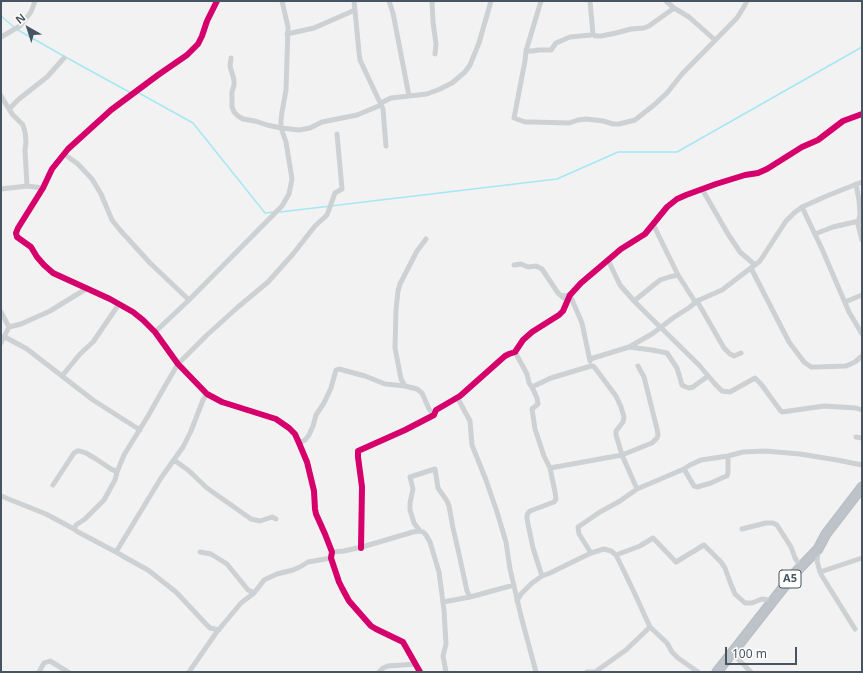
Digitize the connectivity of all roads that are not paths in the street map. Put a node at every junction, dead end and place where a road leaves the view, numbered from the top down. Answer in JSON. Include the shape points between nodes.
{"nodes":[{"id":1,"x":35,"y":1,"type":"edge"},
{"id":2,"x":218,"y":1,"type":"edge"},
{"id":3,"x":282,"y":1,"type":"edge"},
{"id":4,"x":354,"y":1,"type":"edge"},
{"id":5,"x":389,"y":1,"type":"edge"},
{"id":6,"x":432,"y":1,"type":"edge"},
{"id":7,"x":491,"y":1,"type":"edge"},
{"id":8,"x":541,"y":1,"type":"edge"},
{"id":9,"x":590,"y":1,"type":"edge"},
{"id":10,"x":666,"y":1,"type":"edge"},
{"id":11,"x":740,"y":1,"type":"edge"},
{"id":12,"x":746,"y":3,"type":"edge"},
{"id":13,"x":674,"y":8,"type":"junction"},
{"id":14,"x":355,"y":10,"type":"junction"},
{"id":15,"x":288,"y":34,"type":"junction"},
{"id":16,"x":593,"y":34,"type":"junction"},
{"id":17,"x":1,"y":37,"type":"edge"},
{"id":18,"x":715,"y":40,"type":"junction"},
{"id":19,"x":526,"y":50,"type":"junction"},
{"id":20,"x":435,"y":54,"type":"dead end"},
{"id":21,"x":64,"y":58,"type":"dead end"},
{"id":22,"x":231,"y":58,"type":"dead end"},
{"id":23,"x":1,"y":96,"type":"edge"},
{"id":24,"x":409,"y":96,"type":"junction"},
{"id":25,"x":381,"y":104,"type":"junction"},
{"id":26,"x":9,"y":109,"type":"junction"},
{"id":27,"x":862,"y":114,"type":"edge"},
{"id":28,"x":281,"y":128,"type":"junction"},
{"id":29,"x":337,"y":134,"type":"dead end"},
{"id":30,"x":386,"y":146,"type":"dead end"},
{"id":31,"x":64,"y":154,"type":"junction"},
{"id":32,"x":862,"y":182,"type":"edge"},
{"id":33,"x":856,"y":184,"type":"junction"},
{"id":34,"x":27,"y":186,"type":"junction"},
{"id":35,"x":43,"y":188,"type":"junction"},
{"id":36,"x":1,"y":189,"type":"edge"},
{"id":37,"x":702,"y":189,"type":"junction"},
{"id":38,"x":802,"y":207,"type":"junction"},
{"id":39,"x":859,"y":221,"type":"junction"},
{"id":40,"x":653,"y":224,"type":"junction"},
{"id":41,"x":815,"y":234,"type":"junction"},
{"id":42,"x":426,"y":239,"type":"dead end"},
{"id":43,"x":862,"y":240,"type":"edge"},
{"id":44,"x":608,"y":260,"type":"junction"},
{"id":45,"x":514,"y":265,"type":"dead end"},
{"id":46,"x":753,"y":266,"type":"junction"},
{"id":47,"x":678,"y":275,"type":"junction"},
{"id":48,"x":88,"y":288,"type":"junction"},
{"id":49,"x":570,"y":295,"type":"junction"},
{"id":50,"x":862,"y":295,"type":"edge"},
{"id":51,"x":563,"y":296,"type":"junction"},
{"id":52,"x":189,"y":300,"type":"junction"},
{"id":53,"x":634,"y":301,"type":"junction"},
{"id":54,"x":697,"y":301,"type":"junction"},
{"id":55,"x":568,"y":302,"type":"junction"},
{"id":56,"x":845,"y":302,"type":"junction"},
{"id":57,"x":119,"y":304,"type":"junction"},
{"id":58,"x":1,"y":312,"type":"edge"},
{"id":59,"x":9,"y":327,"type":"junction"},
{"id":60,"x":661,"y":327,"type":"junction"},
{"id":61,"x":155,"y":332,"type":"junction"},
{"id":62,"x":862,"y":334,"type":"edge"},
{"id":63,"x":5,"y":337,"type":"junction"},
{"id":64,"x":1,"y":343,"type":"edge"},
{"id":65,"x":629,"y":347,"type":"junction"},
{"id":66,"x":515,"y":352,"type":"junction"},
{"id":67,"x":741,"y":353,"type":"dead end"},
{"id":68,"x":862,"y":356,"type":"edge"},
{"id":69,"x":590,"y":359,"type":"junction"},
{"id":70,"x":178,"y":364,"type":"junction"},
{"id":71,"x":591,"y":366,"type":"junction"},
{"id":72,"x":638,"y":366,"type":"dead end"},
{"id":73,"x":62,"y":376,"type":"junction"},
{"id":74,"x":708,"y":376,"type":"junction"},
{"id":75,"x":405,"y":386,"type":"junction"},
{"id":76,"x":532,"y":387,"type":"junction"},
{"id":77,"x":207,"y":394,"type":"junction"},
{"id":78,"x":457,"y":397,"type":"junction"},
{"id":79,"x":862,"y":410,"type":"edge"},
{"id":80,"x":434,"y":415,"type":"junction"},
{"id":81,"x":140,"y":430,"type":"junction"},
{"id":82,"x":299,"y":443,"type":"junction"},
{"id":83,"x":622,"y":455,"type":"junction"},
{"id":84,"x":728,"y":456,"type":"junction"},
{"id":85,"x":174,"y":460,"type":"junction"},
{"id":86,"x":862,"y":466,"type":"edge"},
{"id":87,"x":550,"y":468,"type":"junction"},
{"id":88,"x":684,"y":469,"type":"junction"},
{"id":89,"x":117,"y":472,"type":"junction"},
{"id":90,"x":53,"y":484,"type":"dead end"},
{"id":91,"x":862,"y":487,"type":"edge"},
{"id":92,"x":636,"y":489,"type":"junction"},
{"id":93,"x":1,"y":496,"type":"edge"},
{"id":94,"x":276,"y":519,"type":"dead end"},
{"id":95,"x":74,"y":529,"type":"junction"},
{"id":96,"x":742,"y":529,"type":"dead end"},
{"id":97,"x":420,"y":531,"type":"junction"},
{"id":98,"x":361,"y":548,"type":"junction"},
{"id":99,"x":818,"y":549,"type":"junction"},
{"id":100,"x":116,"y":552,"type":"junction"},
{"id":101,"x":200,"y":552,"type":"dead end"},
{"id":102,"x":591,"y":553,"type":"junction"},
{"id":103,"x":332,"y":555,"type":"junction"},
{"id":104,"x":616,"y":555,"type":"junction"},
{"id":105,"x":862,"y":558,"type":"edge"},
{"id":106,"x":801,"y":567,"type":"junction"},
{"id":107,"x":820,"y":572,"type":"junction"},
{"id":108,"x":542,"y":576,"type":"junction"},
{"id":109,"x":514,"y":585,"type":"junction"},
{"id":110,"x":254,"y":593,"type":"junction"},
{"id":111,"x":470,"y":597,"type":"junction"},
{"id":112,"x":517,"y":601,"type":"junction"},
{"id":113,"x":773,"y":601,"type":"junction"},
{"id":114,"x":443,"y":602,"type":"junction"},
{"id":115,"x":650,"y":627,"type":"junction"},
{"id":116,"x":855,"y":628,"type":"dead end"},
{"id":117,"x":219,"y":630,"type":"junction"},
{"id":118,"x":732,"y":653,"type":"junction"},
{"id":119,"x":416,"y":664,"type":"junction"},
{"id":120,"x":39,"y":672,"type":"edge"},
{"id":121,"x":68,"y":672,"type":"edge"},
{"id":122,"x":189,"y":672,"type":"edge"},
{"id":123,"x":379,"y":672,"type":"edge"},
{"id":124,"x":420,"y":672,"type":"edge"},
{"id":125,"x":446,"y":672,"type":"edge"},
{"id":126,"x":536,"y":672,"type":"edge"},
{"id":127,"x":587,"y":672,"type":"edge"},
{"id":128,"x":595,"y":672,"type":"edge"},
{"id":129,"x":698,"y":672,"type":"edge"},
{"id":130,"x":717,"y":672,"type":"edge"},
{"id":131,"x":751,"y":672,"type":"edge"}],
"edges":[{"from":1,"to":17,"type":"street","via":[[20,26]]},
{"from":2,"to":31,"type":"street","via":[[198,44],[187,55],[110,110]]},
{"from":3,"to":15,"type":"street"},
{"from":4,"to":14,"type":"street"},
{"from":5,"to":24,"type":"street"},
{"from":6,"to":20,"type":"street"},
{"from":7,"to":24,"type":"street","via":[[479,42],[465,72],[440,89]]},
{"from":8,"to":19,"type":"street"},
{"from":9,"to":16,"type":"street"},
{"from":10,"to":13,"type":"street"},
{"from":11,"to":12,"type":"street"},
{"from":12,"to":18,"type":"street","via":[[737,18]]},
{"from":13,"to":16,"type":"street","via":[[644,28],[601,36]]},
{"from":13,"to":18,"type":"street","via":[[690,17]]},
{"from":14,"to":15,"type":"street","via":[[314,28]]},
{"from":14,"to":25,"type":"street","via":[[360,60]]},
{"from":15,"to":28,"type":"street","via":[[286,90]]},
{"from":16,"to":19,"type":"street","via":[[570,37],[556,43],[551,50]]},
{"from":18,"to":19,"type":"street","via":[[654,105],[635,120],[619,124],[586,119],[569,123],[525,122],[514,118]]},
{"from":21,"to":26,"type":"street","via":[[47,77]]},
{"from":22,"to":28,"type":"street","via":[[234,112],[243,119]]},
{"from":23,"to":26,"type":"street"},
{"from":24,"to":25,"type":"street","via":[[391,98]]},
{"from":25,"to":28,"type":"street","via":[[357,115],[322,122],[310,128]]},
{"from":25,"to":30,"type":"street"},
{"from":26,"to":34,"type":"street","via":[[23,125],[25,132]]},
{"from":27,"to":37,"type":"street","via":[[843,121],[818,140],[767,169]]},
{"from":28,"to":52,"type":"street","via":[[292,179],[289,194],[282,206]]},
{"from":29,"to":70,"type":"street","via":[[342,189],[335,193],[327,215],[268,282]]},
{"from":31,"to":35,"type":"street","via":[[52,169]]},
{"from":31,"to":52,"type":"street","via":[[92,179],[102,194],[112,220],[120,230]]},
{"from":32,"to":33,"type":"street"},
{"from":33,"to":38,"type":"street"},
{"from":33,"to":39,"type":"street"},
{"from":34,"to":35,"type":"street"},
{"from":34,"to":36,"type":"street"},
{"from":35,"to":48,"type":"street","via":[[18,228],[17,237],[31,247],[53,273]]},
{"from":37,"to":40,"type":"street","via":[[677,199]]},
{"from":37,"to":46,"type":"street","via":[[728,234]]},
{"from":38,"to":41,"type":"street"},
{"from":38,"to":46,"type":"street","via":[[786,221],[760,261]]},
{"from":39,"to":41,"type":"street"},
{"from":39,"to":43,"type":"street"},
{"from":40,"to":44,"type":"street","via":[[645,234],[620,248]]},
{"from":40,"to":47,"type":"street"},
{"from":41,"to":56,"type":"street"},
{"from":42,"to":75,"type":"street","via":[[417,251],[398,291],[395,348],[401,379]]},
{"from":44,"to":49,"type":"street"},
{"from":44,"to":53,"type":"street","via":[[620,284]]},
{"from":45,"to":51,"type":"street","via":[[540,267],[558,293]]},
{"from":46,"to":54,"type":"street","via":[[722,290]]},
{"from":46,"to":68,"type":"street","via":[[789,342],[804,362],[816,367],[846,366]]},
{"from":47,"to":53,"type":"street","via":[[660,280]]},
{"from":47,"to":54,"type":"street"},
{"from":48,"to":57,"type":"street"},
{"from":48,"to":59,"type":"street","via":[[50,311]]},
{"from":49,"to":51,"type":"street"},
{"from":49,"to":55,"type":"street"},
{"from":49,"to":69,"type":"street","via":[[582,323]]},
{"from":50,"to":56,"type":"street"},
{"from":51,"to":55,"type":"street"},
{"from":52,"to":61,"type":"street"},
{"from":53,"to":60,"type":"street"},
{"from":54,"to":60,"type":"street"},
{"from":54,"to":67,"type":"street","via":[[727,352],[734,356]]},
{"from":55,"to":66,"type":"street","via":[[559,315],[532,332]]},
{"from":56,"to":62,"type":"street"},
{"from":57,"to":61,"type":"street","via":[[138,316]]},
{"from":57,"to":73,"type":"street","via":[[94,342]]},
{"from":58,"to":59,"type":"street"},
{"from":59,"to":63,"type":"street"},
{"from":60,"to":65,"type":"street"},
{"from":60,"to":74,"type":"street"},
{"from":61,"to":70,"type":"street"},
{"from":63,"to":64,"type":"street"},
{"from":63,"to":73,"type":"street","via":[[27,349]]},
{"from":65,"to":69,"type":"street"},
{"from":65,"to":74,"type":"street","via":[[667,353],[677,368],[682,385],[686,387],[693,387]]},
{"from":66,"to":76,"type":"street"},
{"from":66,"to":78,"type":"street","via":[[505,356]]},
{"from":69,"to":71,"type":"street"},
{"from":70,"to":77,"type":"street"},
{"from":70,"to":81,"type":"street"},
{"from":71,"to":76,"type":"street","via":[[551,378]]},
{"from":71,"to":83,"type":"street","via":[[612,390],[621,407],[624,417],[616,430],[616,435]]},
{"from":72,"to":83,"type":"street","via":[[644,377],[658,435],[652,442]]},
{"from":73,"to":81,"type":"street","via":[[93,400]]},
{"from":74,"to":79,"type":"street","via":[[722,391],[730,392],[757,379],[782,412],[824,406]]},
{"from":75,"to":80,"type":"street","via":[[420,390]]},
{"from":75,"to":82,"type":"street","via":[[386,384],[339,368],[316,415],[309,436]]},
{"from":76,"to":87,"type":"street","via":[[538,404],[532,409],[535,429]]},
{"from":77,"to":82,"type":"street","via":[[222,402],[276,419],[289,428]]},
{"from":77,"to":85,"type":"street","via":[[186,442]]},
{"from":78,"to":80,"type":"street","via":[[436,410]]},
{"from":78,"to":109,"type":"street","via":[[470,421],[472,445],[498,512]]},
{"from":80,"to":98,"type":"street","via":[[358,451],[362,487]]},
{"from":81,"to":89,"type":"street","via":[[124,455]]},
{"from":82,"to":103,"type":"street","via":[[312,479],[316,514]]},
{"from":83,"to":87,"type":"street"},
{"from":83,"to":92,"type":"street"},
{"from":84,"to":86,"type":"street","via":[[743,452],[766,451],[800,454]]},
{"from":84,"to":88,"type":"street","via":[[701,460]]},
{"from":84,"to":88,"type":"street","via":[[727,476],[711,483],[694,486]]},
{"from":85,"to":94,"type":"street","via":[[207,488],[251,519],[260,522],[272,517]]},
{"from":85,"to":100,"type":"street"},
{"from":87,"to":108,"type":"street","via":[[556,499],[552,504],[530,511],[527,516]]},
{"from":88,"to":92,"type":"street"},
{"from":89,"to":90,"type":"street","via":[[91,456],[77,451]]},
{"from":89,"to":95,"type":"street","via":[[104,500]]},
{"from":91,"to":99,"type":"highway","number":"A5","via":[[826,534]]},
{"from":92,"to":102,"type":"street","via":[[578,527],[579,534]]},
{"from":93,"to":95,"type":"street"},
{"from":95,"to":100,"type":"street"},
{"from":96,"to":106,"type":"street","via":[[774,523]]},
{"from":97,"to":98,"type":"street"},
{"from":97,"to":111,"type":"street","via":[[410,510],[413,490],[410,477],[435,469],[438,488],[449,506]]},
{"from":97,"to":114,"type":"street","via":[[430,542],[439,572]]},
{"from":98,"to":103,"type":"street"},
{"from":99,"to":106,"type":"highway","number":"A5"},
{"from":99,"to":107,"type":"street","via":[[817,561]]},
{"from":100,"to":117,"type":"street","via":[[163,581],[210,628]]},
{"from":101,"to":110,"type":"street","via":[[211,554],[227,564],[248,590]]},
{"from":102,"to":104,"type":"street","via":[[604,549]]},
{"from":102,"to":108,"type":"street"},
{"from":103,"to":110,"type":"street","via":[[271,576],[264,580]]},
{"from":103,"to":119,"type":"street","via":[[339,582],[349,601],[371,626],[403,642]]},
{"from":104,"to":113,"type":"street","via":[[653,538],[676,562],[704,545],[721,562],[735,594],[745,603],[762,599]]},
{"from":104,"to":115,"type":"street"},
{"from":105,"to":107,"type":"street"},
{"from":106,"to":113,"type":"highway","number":"A5"},
{"from":107,"to":116,"type":"street"},
{"from":108,"to":112,"type":"street","via":[[532,583]]},
{"from":109,"to":111,"type":"street"},
{"from":109,"to":112,"type":"street"},
{"from":110,"to":117,"type":"street","via":[[241,603]]},
{"from":111,"to":114,"type":"street"},
{"from":112,"to":126,"type":"street"},
{"from":113,"to":118,"type":"highway","number":"A5"},
{"from":114,"to":125,"type":"street","via":[[446,644],[443,656]]},
{"from":115,"to":128,"type":"street","via":[[626,650]]},
{"from":115,"to":129,"type":"street","via":[[678,658]]},
{"from":117,"to":122,"type":"street"},
{"from":118,"to":130,"type":"highway","number":"A5"},
{"from":118,"to":131,"type":"street"},
{"from":119,"to":123,"type":"street","via":[[388,666]]},
{"from":119,"to":124,"type":"street"},
{"from":120,"to":121,"type":"street","via":[[44,663],[50,662]]},
{"from":127,"to":128,"type":"street"}]}
